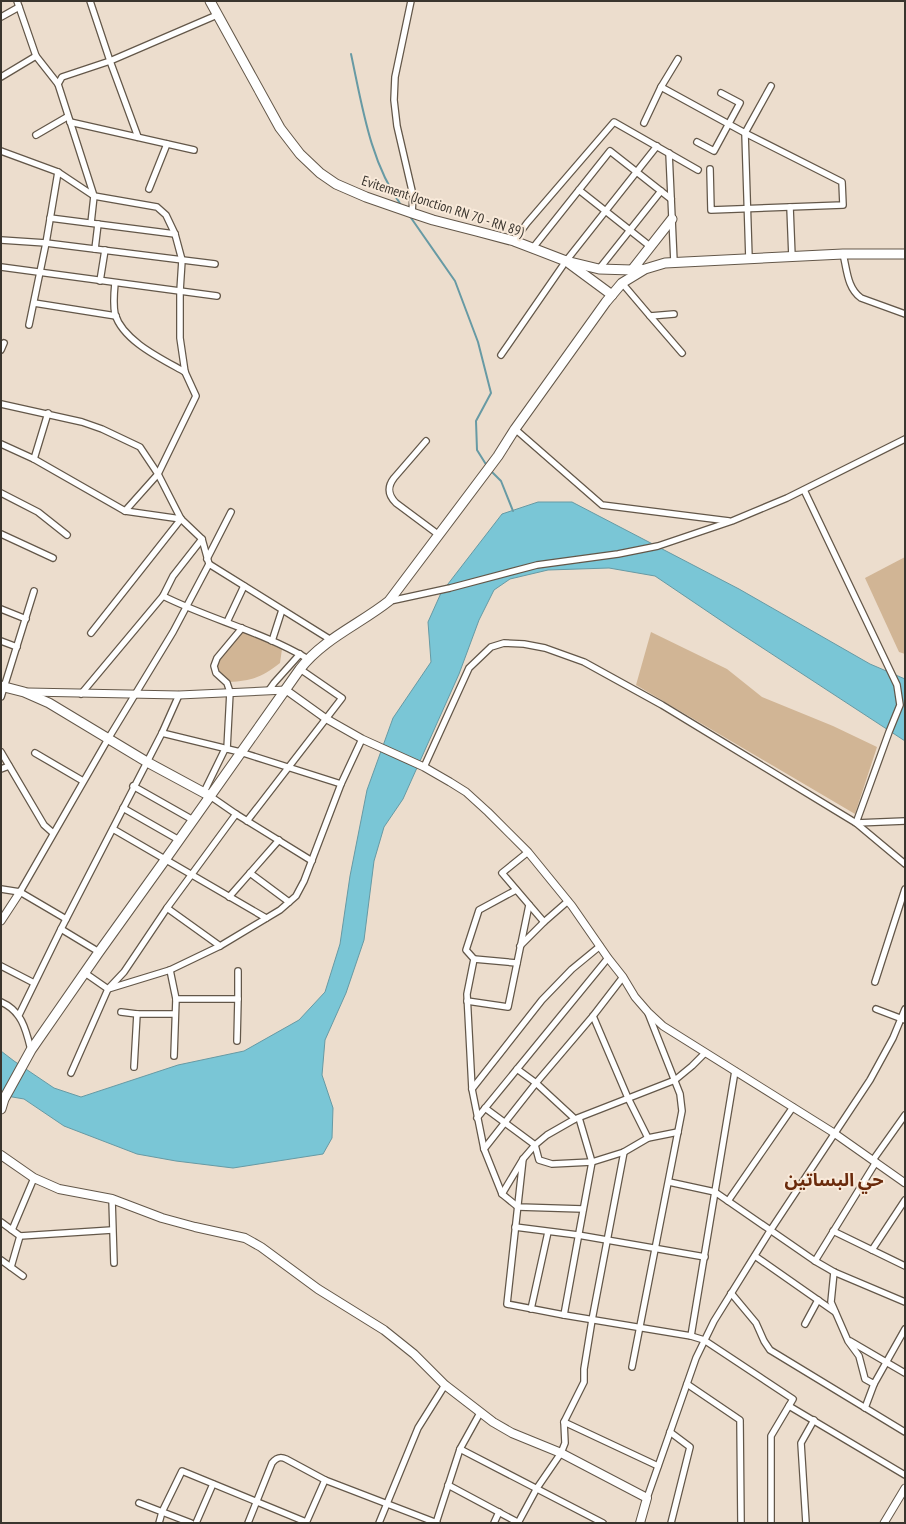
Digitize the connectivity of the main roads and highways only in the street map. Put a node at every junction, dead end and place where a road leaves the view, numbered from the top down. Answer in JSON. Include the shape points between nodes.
{"nodes":[{"id":1,"x":210,"y":1,"type":"edge"},
{"id":2,"x":672,"y":219,"type":"road end"},
{"id":3,"x":905,"y":254,"type":"edge"},
{"id":4,"x":566,"y":261,"type":"junction"},
{"id":5,"x":645,"y":269,"type":"junction"},
{"id":6,"x":632,"y":270,"type":"junction"},
{"id":7,"x":612,"y":295,"type":"junction"},
{"id":8,"x":3,"y":687,"type":"edge"},
{"id":9,"x":207,"y":794,"type":"junction"},
{"id":10,"x":1,"y":1109,"type":"edge"},
{"id":11,"x":1,"y":1155,"type":"edge"},
{"id":12,"x":640,"y":1523,"type":"edge"}],
"edges":[{"from":1,"to":4,"type":"main road","name":"Evitement (Jonction RN 70 - RN 89)","via":[[280,128],[300,154],[320,173],[336,184],[366,198],[514,242]]},
{"from":2,"to":6,"type":"main road"},
{"from":3,"to":5,"type":"main road","via":[[843,254],[674,262]]},
{"from":4,"to":6,"type":"main road","name":"Evitement (Jonction RN 70 - RN 89)","via":[[599,269]]},
{"from":4,"to":7,"type":"main road"},
{"from":5,"to":6,"type":"main road","name":"Evitement (Jonction RN 70 - RN 89)"},
{"from":5,"to":7,"type":"main road","via":[[622,283]]},
{"from":7,"to":9,"type":"main road","via":[[498,456],[390,601],[304,657],[300,669],[286,690]]},
{"from":8,"to":9,"type":"main road","via":[[48,702],[147,762]]},
{"from":9,"to":10,"type":"main road","via":[[166,860],[30,1052]]},
{"from":11,"to":12,"type":"main road","via":[[34,1178],[59,1189],[112,1199],[162,1218],[245,1238],[256,1244],[318,1289],[384,1330],[480,1413],[512,1433],[561,1453],[647,1498]]}]}
